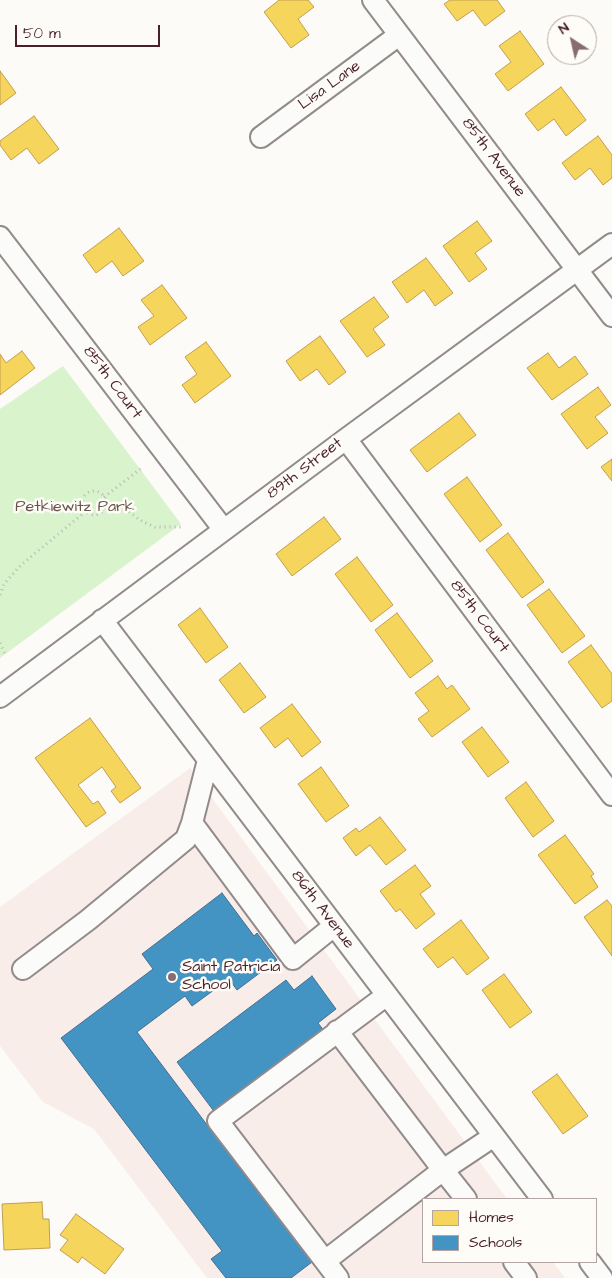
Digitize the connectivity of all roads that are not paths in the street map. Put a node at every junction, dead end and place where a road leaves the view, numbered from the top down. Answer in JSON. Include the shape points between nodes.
{"nodes":[{"id":1,"x":373,"y":0,"type":"edge"},
{"id":2,"x":399,"y":35,"type":"junction"},
{"id":3,"x":261,"y":137,"type":"dead end"},
{"id":4,"x":0,"y":236,"type":"edge"},
{"id":5,"x":612,"y":244,"type":"edge"},
{"id":6,"x":578,"y":270,"type":"junction"},
{"id":7,"x":612,"y":316,"type":"edge"},
{"id":8,"x":346,"y":439,"type":"junction"},
{"id":9,"x":224,"y":530,"type":"junction"},
{"id":10,"x":102,"y":620,"type":"junction"},
{"id":11,"x":0,"y":697,"type":"edge"},
{"id":12,"x":208,"y":760,"type":"junction"},
{"id":13,"x":612,"y":795,"type":"edge"},
{"id":14,"x":192,"y":823,"type":"junction"},
{"id":15,"x":334,"y":926,"type":"junction"},
{"id":16,"x":23,"y":968,"type":"dead end"},
{"id":17,"x":386,"y":994,"type":"junction"},
{"id":18,"x":337,"y":1031,"type":"junction"},
{"id":19,"x":494,"y":1136,"type":"junction"},
{"id":20,"x":443,"y":1170,"type":"junction"},
{"id":21,"x":465,"y":1198,"type":"edge"},
{"id":22,"x":541,"y":1198,"type":"edge"},
{"id":23,"x":325,"y":1260,"type":"junction"},
{"id":24,"x":515,"y":1263,"type":"edge"},
{"id":25,"x":591,"y":1263,"type":"edge"},
{"id":26,"x":338,"y":1278,"type":"edge"},
{"id":27,"x":526,"y":1278,"type":"edge"},
{"id":28,"x":602,"y":1278,"type":"edge"}],
"edges":[{"from":1,"to":2,"type":"street","name":"85th Avenue"},
{"from":2,"to":3,"type":"street","name":"Lisa Lane"},
{"from":2,"to":6,"type":"street","name":"85th Avenue"},
{"from":4,"to":9,"type":"street","name":"85th Court"},
{"from":5,"to":6,"type":"street","name":"89th Street"},
{"from":6,"to":7,"type":"street","name":"85th Avenue"},
{"from":6,"to":8,"type":"street","name":"89th Street"},
{"from":8,"to":9,"type":"street","name":"89th Street"},
{"from":8,"to":13,"type":"street","name":"85th Court"},
{"from":9,"to":10,"type":"street","name":"89th Street"},
{"from":10,"to":11,"type":"street","name":"89th Street"},
{"from":10,"to":12,"type":"street","name":"86th Avenue"},
{"from":12,"to":14,"type":"street"},
{"from":12,"to":15,"type":"street","name":"86th Avenue"},
{"from":14,"to":15,"type":"street","via":[[293,959]]},
{"from":14,"to":16,"type":"street","via":[[186,839],[88,920]]},
{"from":15,"to":17,"type":"street","name":"86th Avenue"},
{"from":17,"to":18,"type":"street"},
{"from":17,"to":19,"type":"street","name":"86th Avenue"},
{"from":18,"to":20,"type":"street"},
{"from":18,"to":23,"type":"street","via":[[218,1121]]},
{"from":19,"to":20,"type":"street"},
{"from":19,"to":22,"type":"street","name":"86th Avenue"},
{"from":20,"to":21,"type":"street"},
{"from":20,"to":23,"type":"street"},
{"from":23,"to":26,"type":"street"},
{"from":24,"to":27,"type":"street"},
{"from":25,"to":28,"type":"street"}]}
